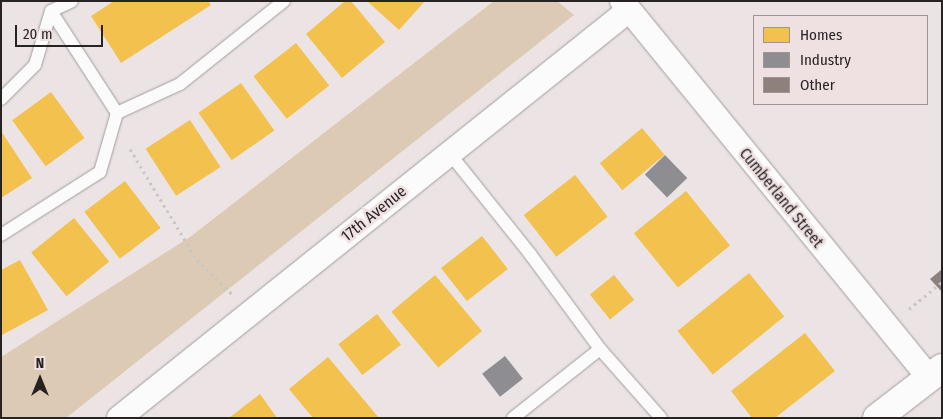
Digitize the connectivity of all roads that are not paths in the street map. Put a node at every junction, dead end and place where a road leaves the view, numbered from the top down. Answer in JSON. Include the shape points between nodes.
{"nodes":[{"id":1,"x":72,"y":1,"type":"edge"},
{"id":2,"x":284,"y":1,"type":"edge"},
{"id":3,"x":626,"y":6,"type":"edge"},
{"id":4,"x":51,"y":11,"type":"junction"},
{"id":5,"x":1,"y":99,"type":"edge"},
{"id":6,"x":117,"y":114,"type":"junction"},
{"id":7,"x":450,"y":154,"type":"junction"},
{"id":8,"x":1,"y":235,"type":"edge"},
{"id":9,"x":600,"y":350,"type":"junction"},
{"id":10,"x":938,"y":380,"type":"edge"},
{"id":11,"x":119,"y":418,"type":"edge"},
{"id":12,"x":513,"y":418,"type":"edge"},
{"id":13,"x":661,"y":418,"type":"edge"},
{"id":14,"x":877,"y":418,"type":"edge"}],
"edges":[{"from":1,"to":4,"type":"lane"},
{"from":2,"to":6,"type":"lane","via":[[180,84]]},
{"from":3,"to":7,"type":"street","name":"17th Avenue"},
{"from":3,"to":10,"type":"street","name":"Cumberland Street"},
{"from":4,"to":5,"type":"lane","via":[[35,65]]},
{"from":4,"to":6,"type":"lane"},
{"from":6,"to":8,"type":"lane","via":[[100,172]]},
{"from":7,"to":9,"type":"lane","via":[[530,254]]},
{"from":7,"to":11,"type":"street","name":"17th Avenue"},
{"from":9,"to":12,"type":"lane"},
{"from":9,"to":13,"type":"lane"},
{"from":10,"to":14,"type":"street"}]}
